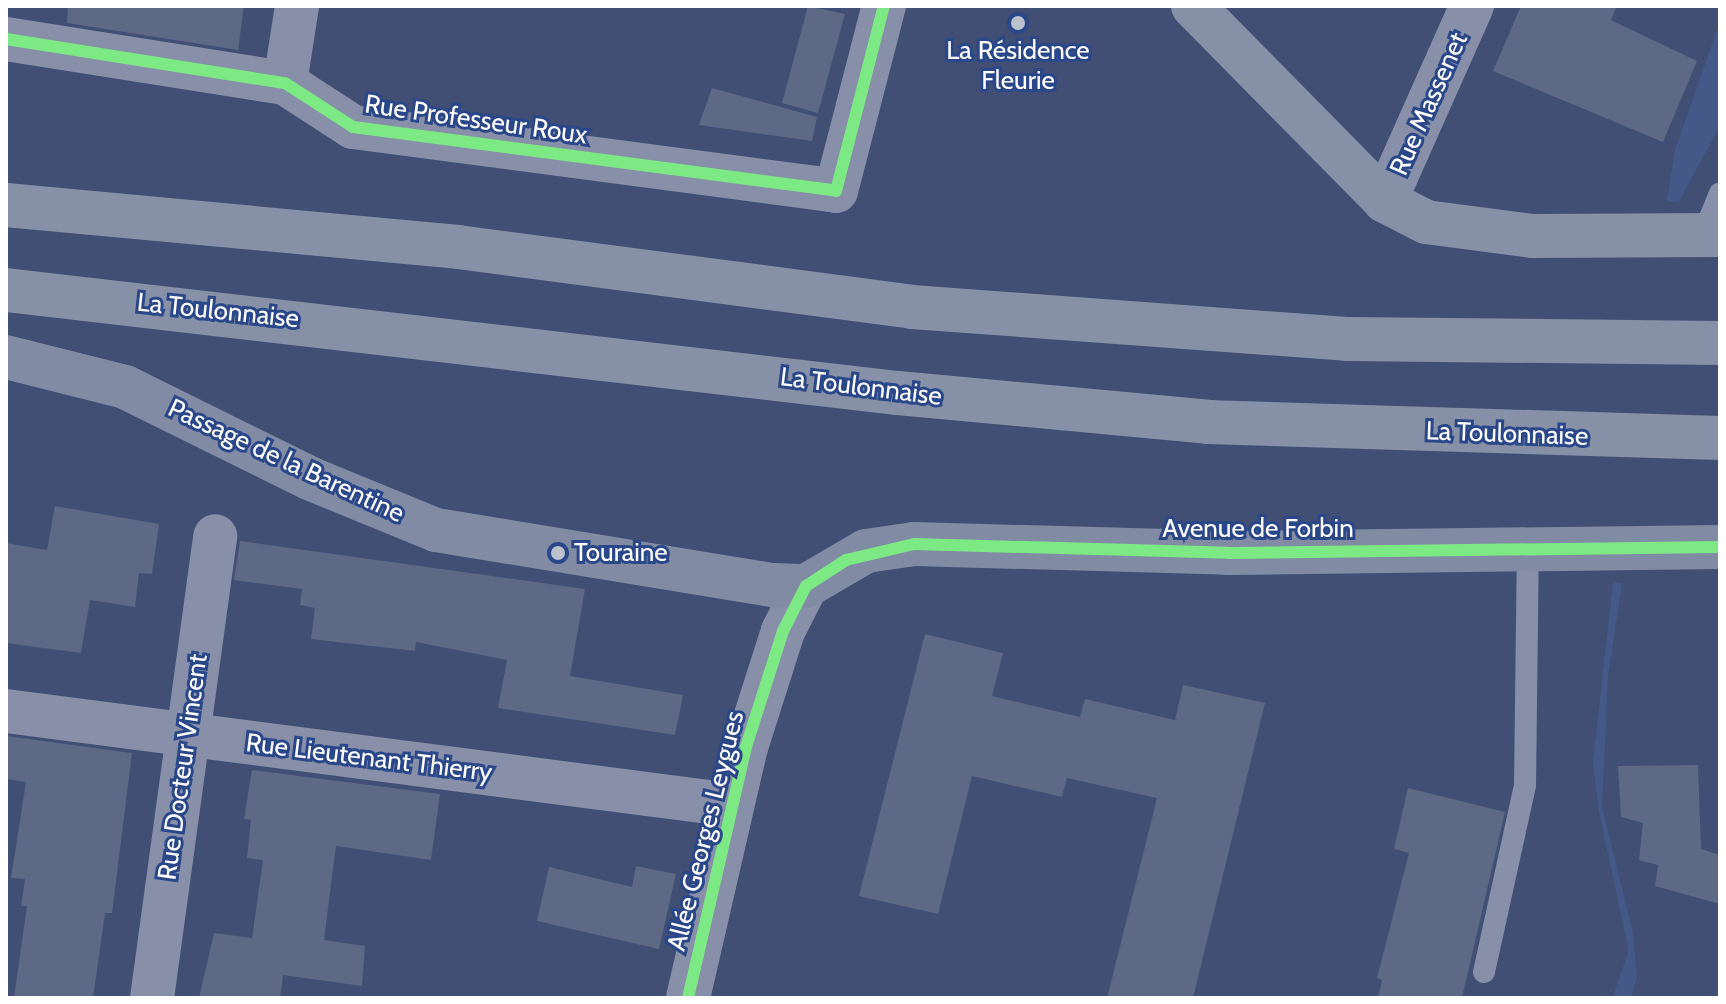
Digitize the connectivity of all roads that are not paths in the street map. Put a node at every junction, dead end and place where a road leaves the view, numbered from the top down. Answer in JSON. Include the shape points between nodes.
{"nodes":[{"id":1,"x":297,"y":6,"type":"edge"},
{"id":2,"x":884,"y":6,"type":"edge"},
{"id":3,"x":1193,"y":6,"type":"edge"},
{"id":4,"x":1472,"y":6,"type":"edge"},
{"id":5,"x":6,"y":39,"type":"edge"},
{"id":6,"x":285,"y":83,"type":"junction"},
{"id":7,"x":1720,"y":193,"type":"edge"},
{"id":8,"x":1385,"y":201,"type":"junction"},
{"id":9,"x":6,"y":205,"type":"edge"},
{"id":10,"x":1711,"y":235,"type":"edge"},
{"id":11,"x":6,"y":290,"type":"edge"},
{"id":12,"x":1720,"y":343,"type":"edge"},
{"id":13,"x":6,"y":357,"type":"edge"},
{"id":14,"x":1720,"y":438,"type":"edge"},
{"id":15,"x":215,"y":536,"type":"dead end"},
{"id":16,"x":1720,"y":547,"type":"edge"},
{"id":17,"x":1528,"y":550,"type":"junction"},
{"id":18,"x":806,"y":586,"type":"junction"},
{"id":19,"x":6,"y":711,"type":"edge"},
{"id":20,"x":187,"y":734,"type":"junction"},
{"id":21,"x":732,"y":805,"type":"junction"},
{"id":22,"x":1484,"y":972,"type":"dead end"},
{"id":23,"x":152,"y":998,"type":"edge"},
{"id":24,"x":688,"y":998,"type":"edge"}],
"edges":[{"from":1,"to":6,"type":"street"},
{"from":2,"to":6,"type":"street","name":"Rue Professeur Roux","via":[[858,125],[836,191],[353,127]]},
{"from":3,"to":8,"type":"main road"},
{"from":4,"to":8,"type":"street","name":"Rue Massenet"},
{"from":5,"to":6,"type":"street","name":"Rue Professeur Roux"},
{"from":7,"to":10,"type":"lane"},
{"from":8,"to":10,"type":"main road","via":[[1426,222],[1533,236]]},
{"from":9,"to":12,"type":"main road","via":[[458,247],[958,311],[1347,339]]},
{"from":11,"to":14,"type":"main road","name":"La Toulonnaise","via":[[898,393],[1208,422]]},
{"from":13,"to":18,"type":"street","name":"Passage de la Barentine","via":[[125,387],[309,478],[436,530]]},
{"from":15,"to":20,"type":"street","name":"Rue Docteur Vincent"},
{"from":16,"to":17,"type":"street","name":"Avenue de Forbin"},
{"from":17,"to":18,"type":"street","name":"Avenue de Forbin","via":[[1229,553],[914,544],[866,551]]},
{"from":17,"to":22,"type":"lane","via":[[1525,785]]},
{"from":18,"to":21,"type":"street","name":"Allée Georges Leygues","via":[[783,631]]},
{"from":19,"to":20,"type":"street","name":"Rue Lieutenant Thierry"},
{"from":20,"to":21,"type":"street","name":"Rue Lieutenant Thierry"},
{"from":20,"to":23,"type":"street","name":"Rue Docteur Vincent"},
{"from":21,"to":24,"type":"street","name":"Allée Georges Leygues"}]}
